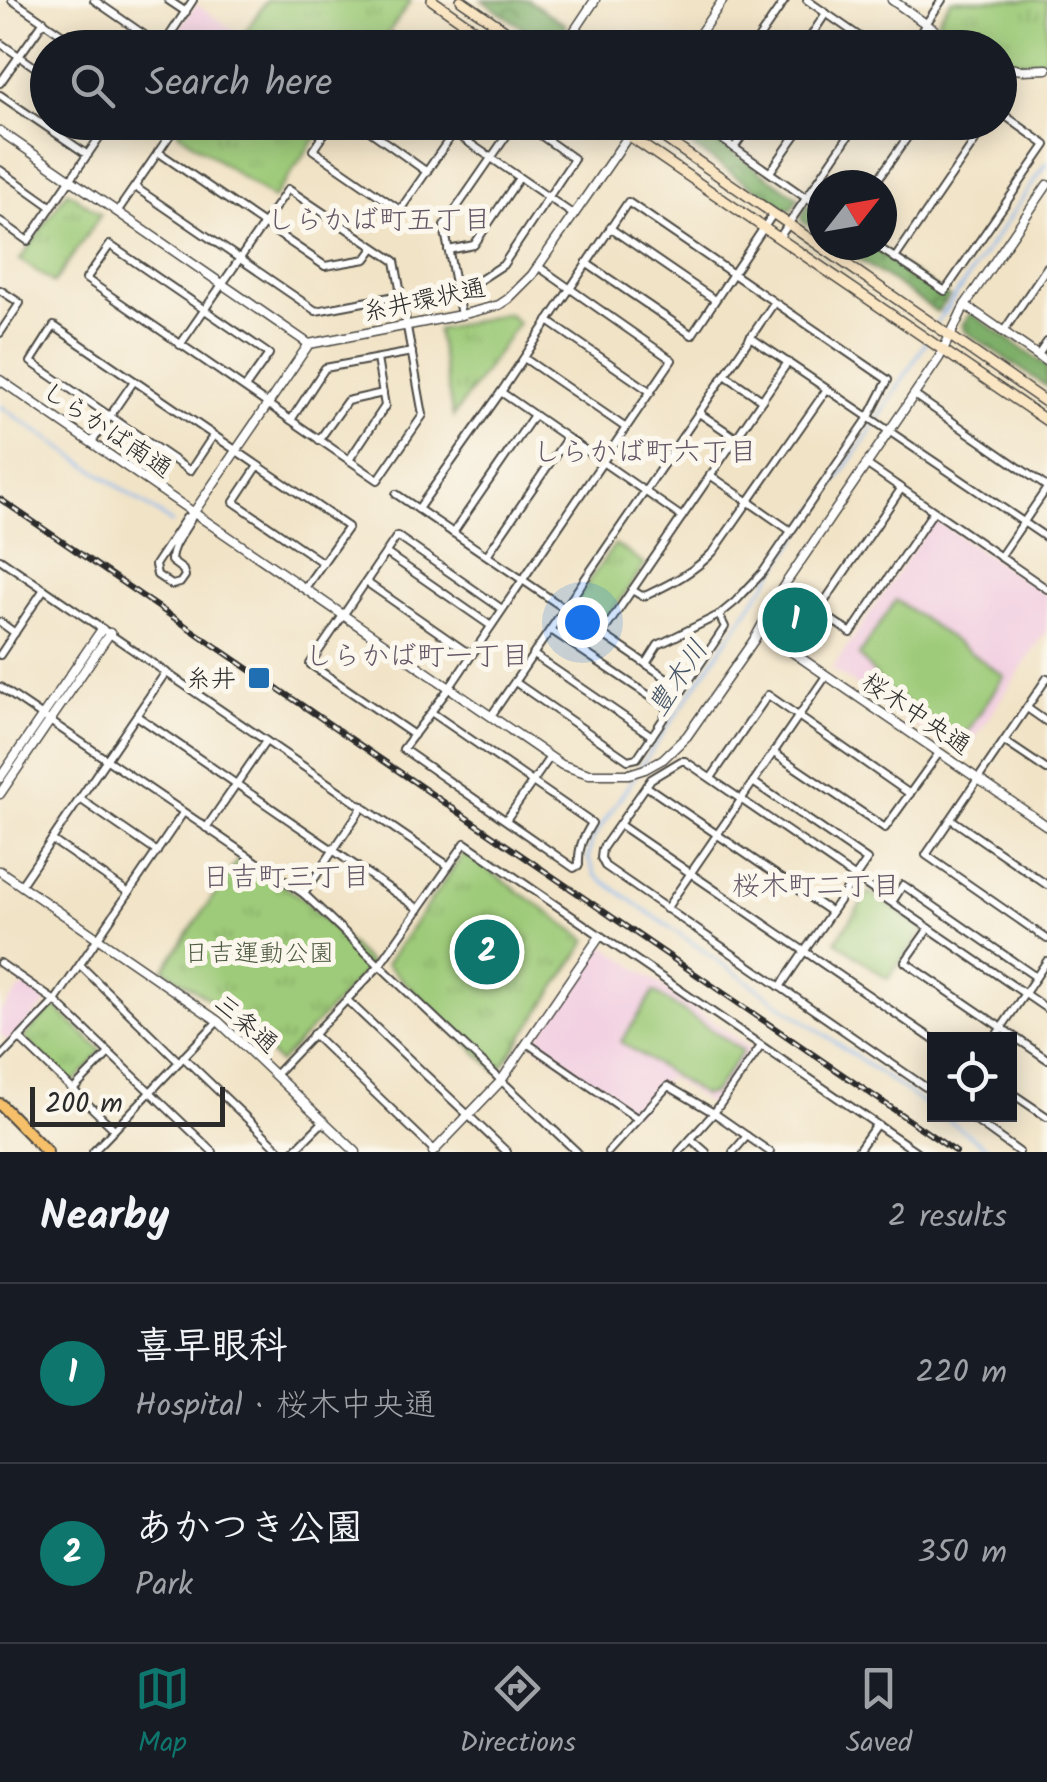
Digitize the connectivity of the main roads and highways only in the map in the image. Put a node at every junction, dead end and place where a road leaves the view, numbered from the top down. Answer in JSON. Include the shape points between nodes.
{"nodes":[{"id":1,"x":432,"y":0,"type":"edge"},
{"id":2,"x":461,"y":0,"type":"edge"},
{"id":3,"x":475,"y":30,"type":"edge"},
{"id":4,"x":505,"y":30,"type":"edge"},
{"id":5,"x":635,"y":140,"type":"edge"},
{"id":6,"x":666,"y":140,"type":"edge"},
{"id":7,"x":1047,"y":403,"type":"edge"},
{"id":8,"x":1047,"y":421,"type":"edge"},
{"id":9,"x":0,"y":1106,"type":"edge"},
{"id":10,"x":47,"y":1152,"type":"edge"}],
"edges":[{"from":1,"to":3,"type":"main road"},
{"from":2,"to":4,"type":"main road"},
{"from":5,"to":8,"type":"main road"},
{"from":6,"to":7,"type":"main road"},
{"from":9,"to":10,"type":"highway"}]}
